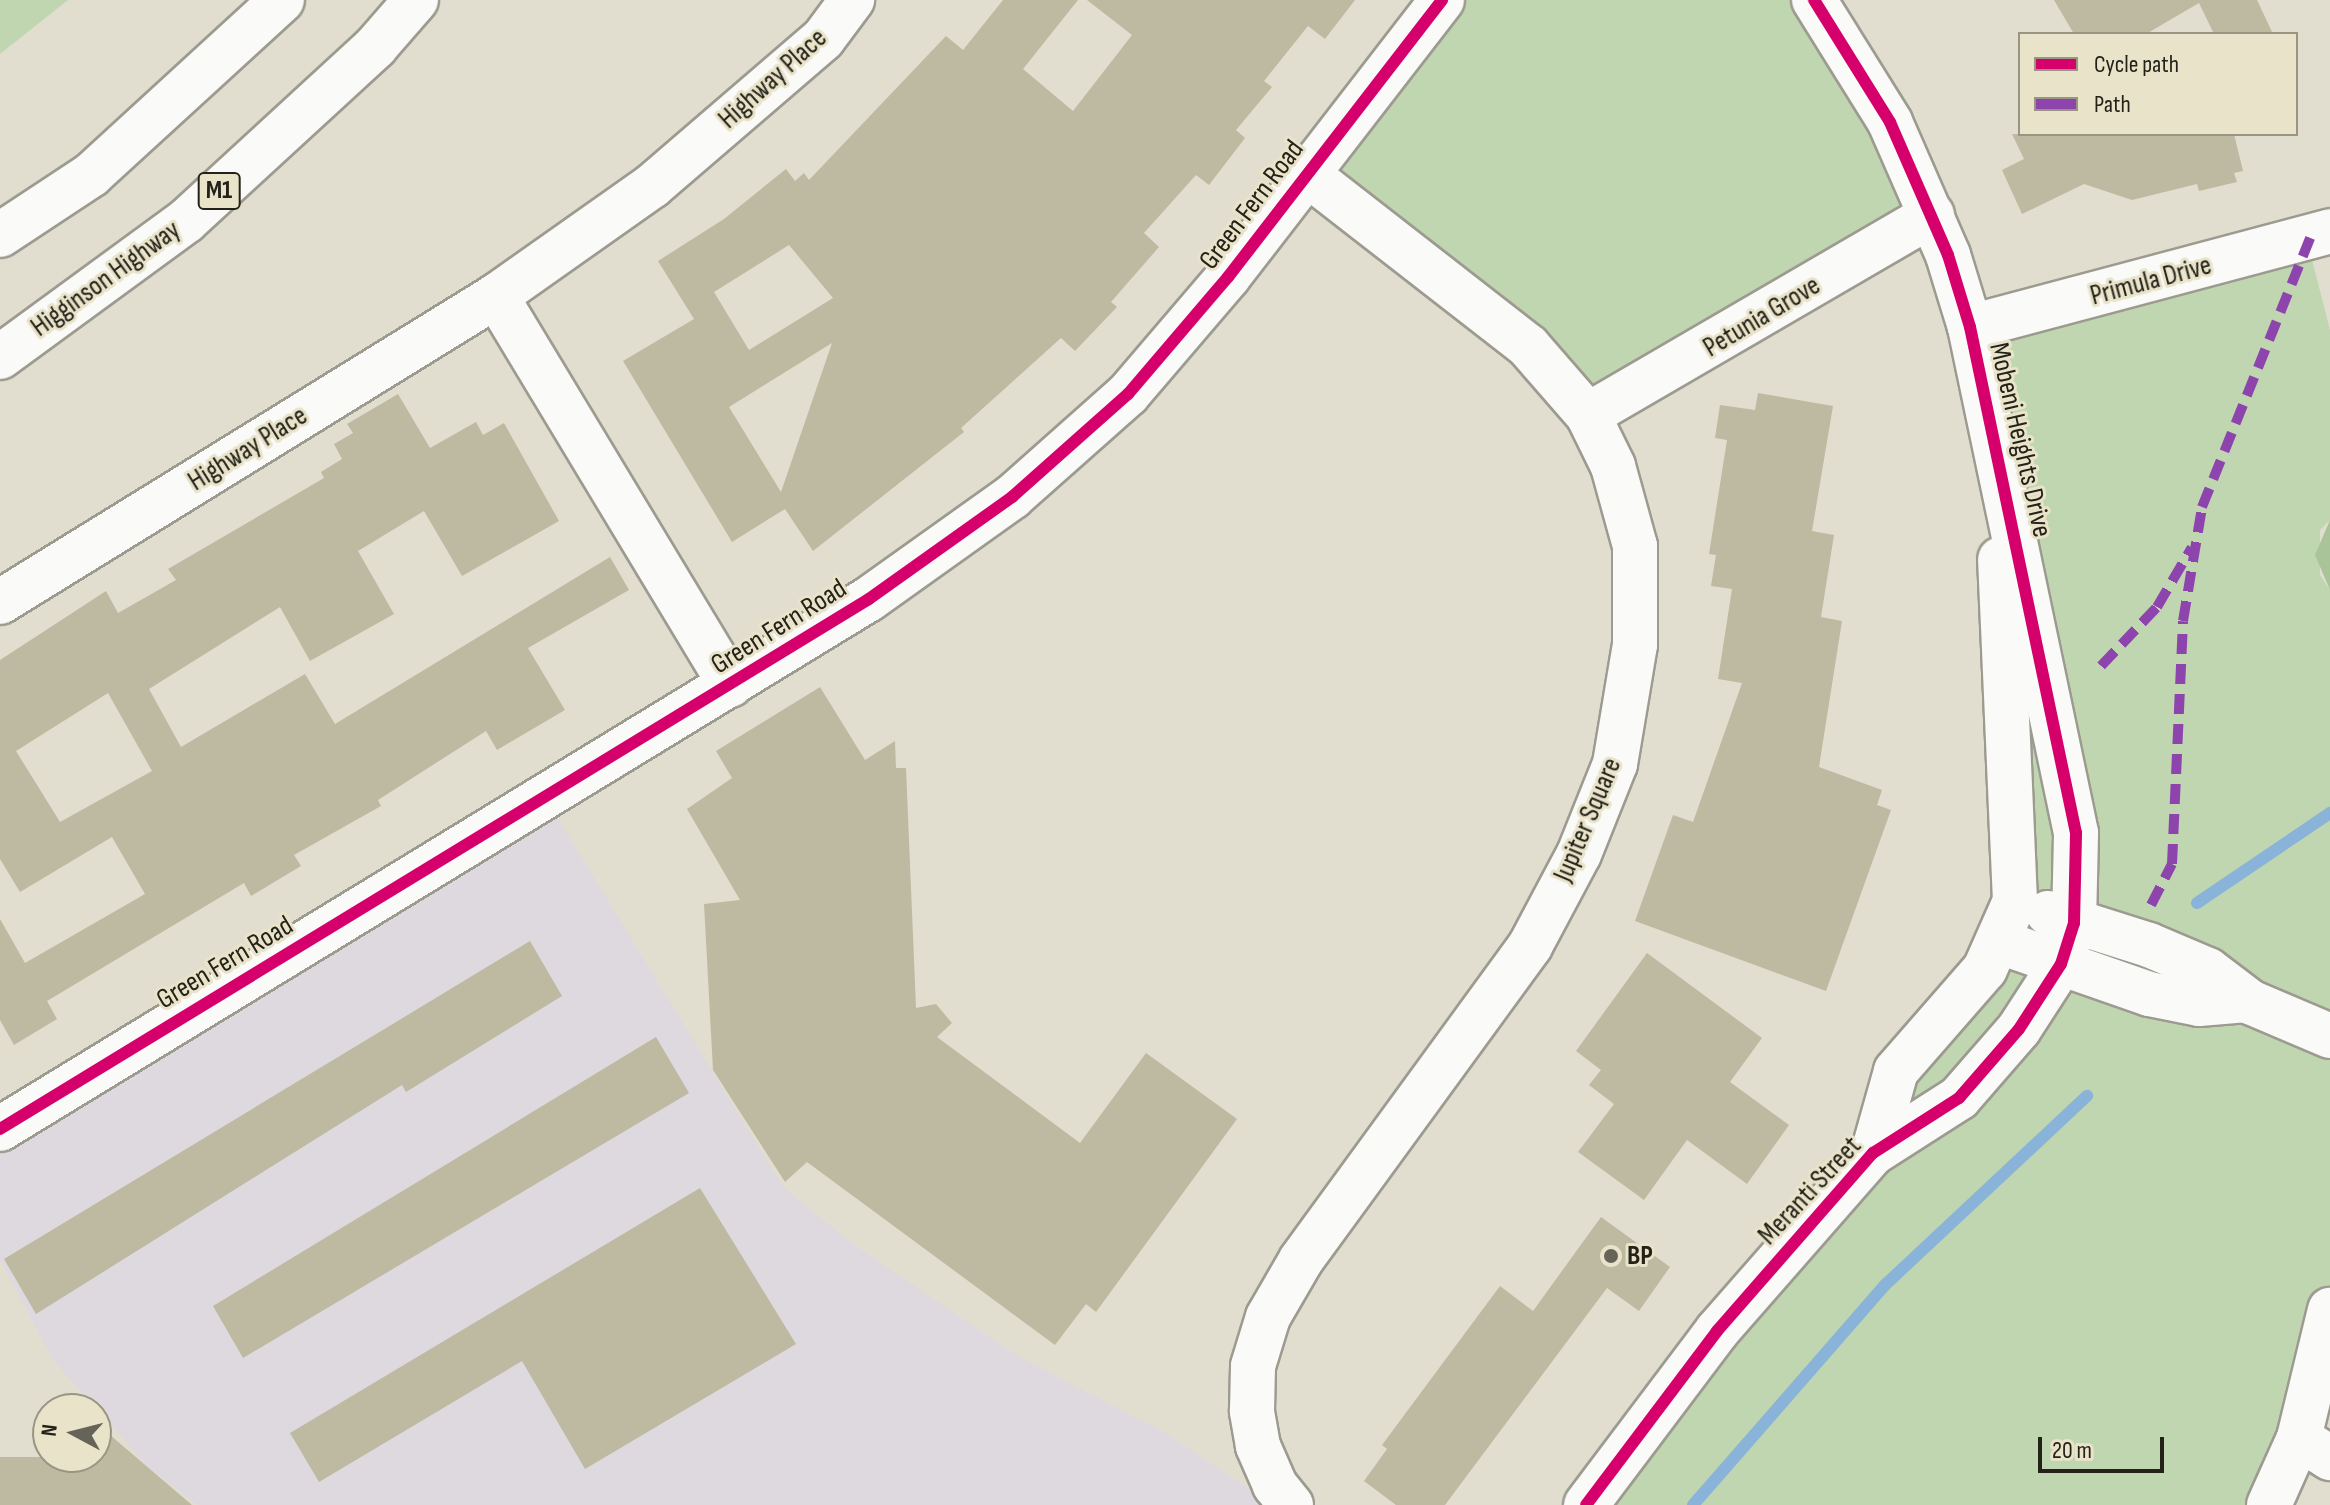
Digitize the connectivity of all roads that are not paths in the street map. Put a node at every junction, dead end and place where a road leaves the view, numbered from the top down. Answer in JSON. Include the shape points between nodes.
{"nodes":[{"id":1,"x":282,"y":0,"type":"edge"},
{"id":2,"x":416,"y":0,"type":"edge"},
{"id":3,"x":852,"y":0,"type":"edge"},
{"id":4,"x":1442,"y":0,"type":"edge"},
{"id":5,"x":1814,"y":0,"type":"edge"},
{"id":6,"x":1306,"y":173,"type":"junction"},
{"id":7,"x":1932,"y":215,"type":"junction"},
{"id":8,"x":2330,"y":231,"type":"edge"},
{"id":9,"x":0,"y":235,"type":"edge"},
{"id":10,"x":496,"y":296,"type":"junction"},
{"id":11,"x":1970,"y":327,"type":"junction"},
{"id":12,"x":0,"y":357,"type":"edge"},
{"id":13,"x":1588,"y":415,"type":"junction"},
{"id":14,"x":2003,"y":498,"type":"junction"},
{"id":15,"x":0,"y":602,"type":"edge"},
{"id":16,"x":731,"y":685,"type":"junction"},
{"id":17,"x":2015,"y":901,"type":"junction"},
{"id":18,"x":2074,"y":923,"type":"junction"},
{"id":19,"x":2000,"y":942,"type":"junction"},
{"id":20,"x":2061,"y":964,"type":"junction"},
{"id":21,"x":2247,"y":1000,"type":"junction"},
{"id":22,"x":2330,"y":1036,"type":"edge"},
{"id":23,"x":0,"y":1129,"type":"edge"},
{"id":24,"x":1873,"y":1153,"type":"junction"},
{"id":25,"x":2330,"y":1310,"type":"edge"},
{"id":26,"x":2314,"y":1448,"type":"edge"},
{"id":27,"x":1291,"y":1505,"type":"edge"},
{"id":28,"x":1586,"y":1505,"type":"edge"},
{"id":29,"x":2269,"y":1505,"type":"edge"}],
"edges":[{"from":1,"to":9,"type":"main road","via":[[91,175]]},
{"from":2,"to":12,"type":"main road","name":"Higginson Highway","number":"M1","via":[[376,46],[186,221]]},
{"from":3,"to":10,"type":"main road","name":"Highway Place","via":[[823,39],[652,186]]},
{"from":4,"to":6,"type":"main road","name":"Green Fern Road"},
{"from":5,"to":7,"type":"main road","name":"Mobeni Heights Drive","via":[[1890,122]]},
{"from":6,"to":13,"type":"main road","name":"Jupiter Square","via":[[1528,346]]},
{"from":6,"to":16,"type":"main road","name":"Green Fern Road","via":[[1128,394],[1012,497],[869,599]]},
{"from":7,"to":11,"type":"main road","name":"Mobeni Heights Drive"},
{"from":7,"to":13,"type":"main road","name":"Petunia Grove"},
{"from":8,"to":11,"type":"main road","name":"Primula Drive"},
{"from":10,"to":15,"type":"main road","name":"Highway Place"},
{"from":10,"to":16,"type":"main road"},
{"from":11,"to":14,"type":"main road","name":"Mobeni Heights Drive"},
{"from":13,"to":27,"type":"main road","name":"Jupiter Square","via":[[1613,466],[1635,546],[1635,645],[1615,764],[1579,854],[1530,946],[1301,1260],[1268,1317],[1253,1366],[1252,1411],[1264,1459]]},
{"from":14,"to":17,"type":"main road","name":"Mobeni Heights Drive","via":[[2000,607]]},
{"from":14,"to":18,"type":"main road","name":"Mobeni Heights Drive","via":[[2023,558],[2076,833]]},
{"from":16,"to":23,"type":"main road","name":"Green Fern Road"},
{"from":17,"to":18,"type":"main road"},
{"from":17,"to":19,"type":"main road","name":"Mobeni Heights Drive"},
{"from":18,"to":20,"type":"main road","name":"Meranti Street"},
{"from":18,"to":21,"type":"main road","via":[[2208,970]]},
{"from":19,"to":20,"type":"main road"},
{"from":19,"to":24,"type":"main road","name":"Meranti Street","via":[[1985,969],[1896,1071]]},
{"from":20,"to":21,"type":"main road","via":[[2199,1004]]},
{"from":20,"to":24,"type":"main road","name":"Meranti Street","via":[[2039,1004],[1959,1098]]},
{"from":21,"to":22,"type":"main road"},
{"from":24,"to":28,"type":"main road","name":"Meranti Street","via":[[1717,1331]]},
{"from":25,"to":26,"type":"main road"},
{"from":26,"to":29,"type":"main road"}]}
